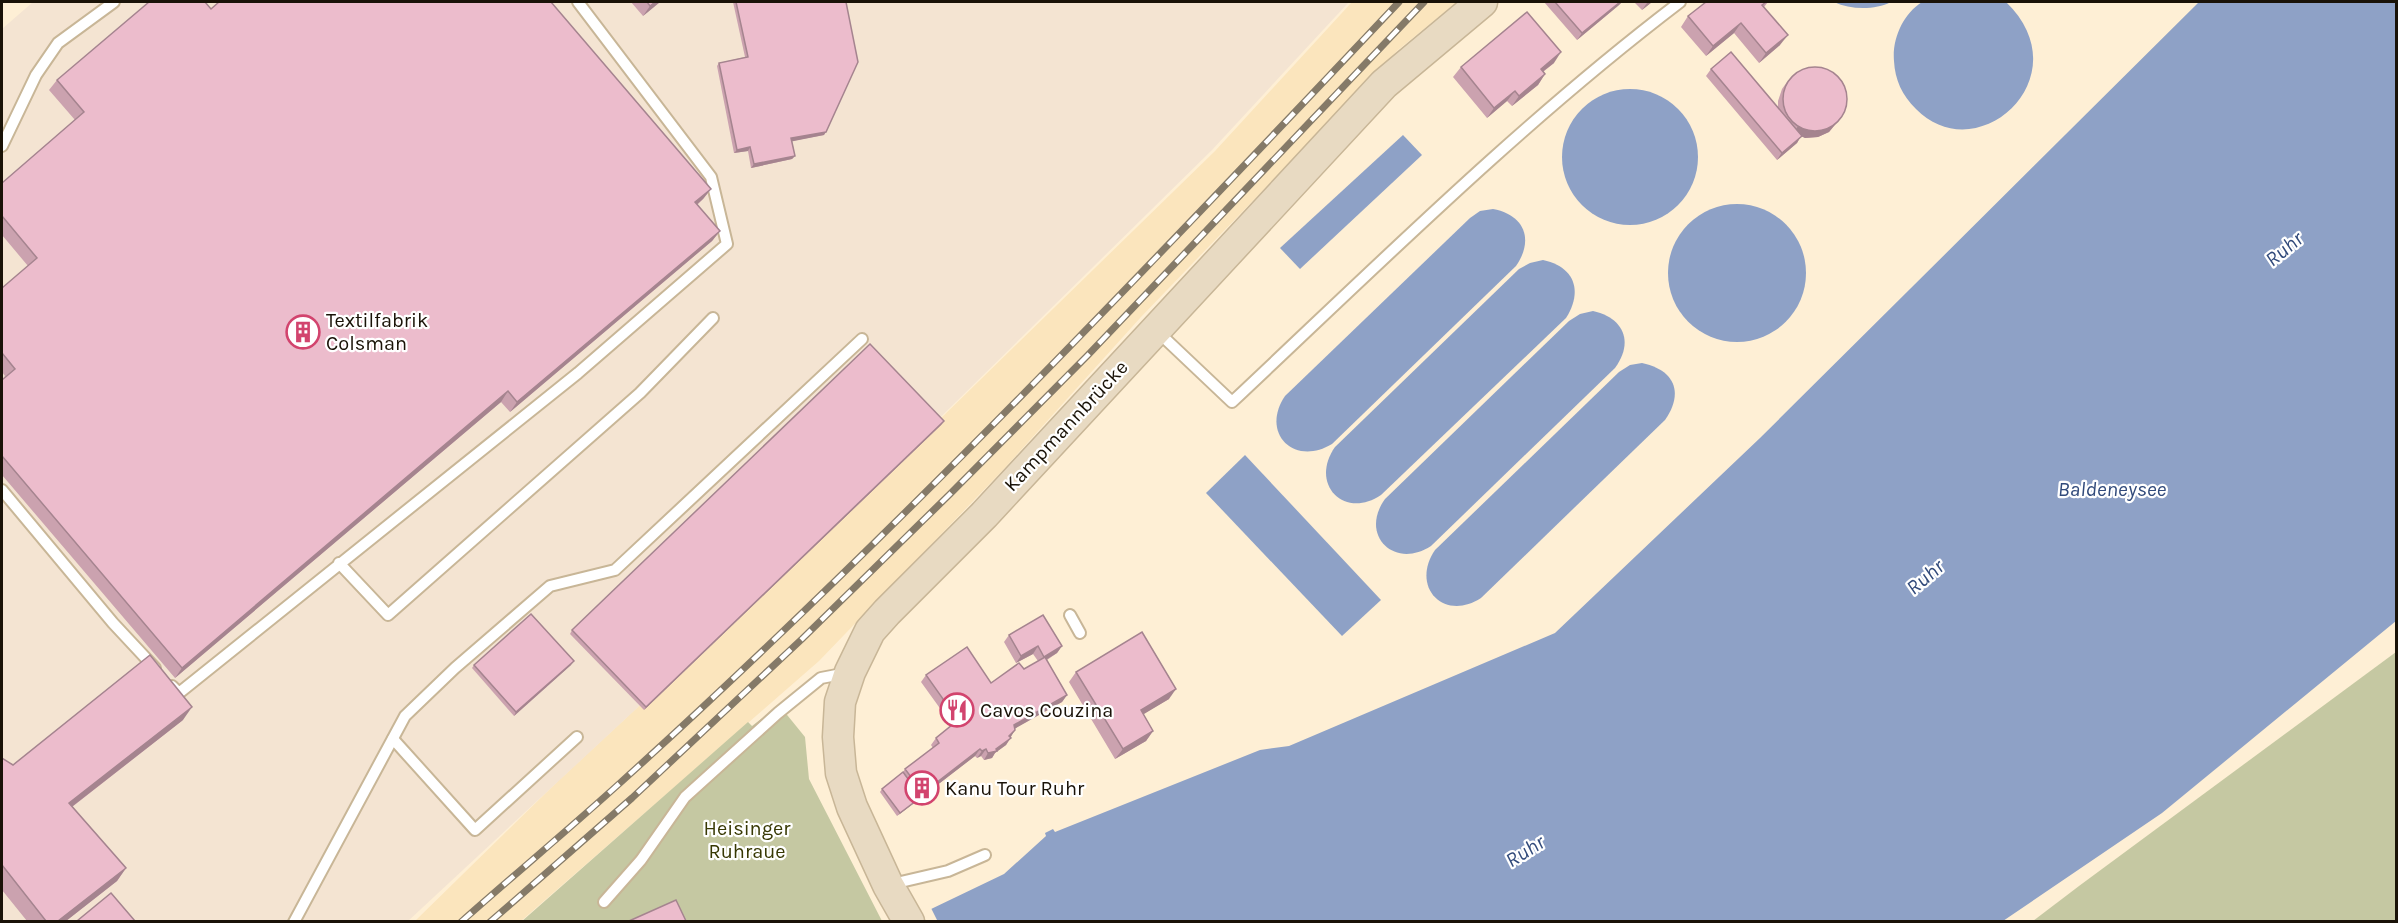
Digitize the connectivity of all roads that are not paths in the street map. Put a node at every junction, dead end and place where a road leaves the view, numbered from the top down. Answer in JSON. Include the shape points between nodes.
{"nodes":[{"id":1,"x":114,"y":2,"type":"edge"},
{"id":2,"x":578,"y":2,"type":"edge"},
{"id":3,"x":1482,"y":2,"type":"edge"},
{"id":4,"x":1680,"y":2,"type":"edge"},
{"id":5,"x":2,"y":146,"type":"edge"},
{"id":6,"x":713,"y":318,"type":"dead end"},
{"id":7,"x":1155,"y":329,"type":"junction"},
{"id":8,"x":862,"y":339,"type":"dead end"},
{"id":9,"x":2,"y":490,"type":"edge"},
{"id":10,"x":339,"y":563,"type":"junction"},
{"id":11,"x":1070,"y":615,"type":"dead end"},
{"id":12,"x":1080,"y":633,"type":"dead end"},
{"id":13,"x":850,"y":672,"type":"junction"},
{"id":14,"x":577,"y":737,"type":"dead end"},
{"id":15,"x":393,"y":739,"type":"junction"},
{"id":16,"x":985,"y":855,"type":"dead end"},
{"id":17,"x":888,"y":885,"type":"junction"},
{"id":18,"x":604,"y":902,"type":"dead end"},
{"id":19,"x":908,"y":919,"type":"edge"},
{"id":20,"x":294,"y":921,"type":"edge"}],
"edges":[{"from":1,"to":5,"type":"lane","via":[[58,43],[36,75]]},
{"from":2,"to":10,"type":"lane","via":[[711,177],[727,244],[578,373]]},
{"from":3,"to":7,"type":"street","name":"Kampmannbrücke","via":[[1384,84]]},
{"from":4,"to":7,"type":"lane","via":[[1491,160],[1232,402]]},
{"from":6,"to":10,"type":"lane","via":[[640,393],[388,615]]},
{"from":7,"to":13,"type":"street","name":"Kampmannbrücke","via":[[984,515],[886,612],[870,631]]},
{"from":8,"to":15,"type":"lane","via":[[615,570],[550,585],[405,716]]},
{"from":9,"to":10,"type":"lane","via":[[113,623],[179,693]]},
{"from":11,"to":12,"type":"lane"},
{"from":13,"to":17,"type":"street","name":"Kampmannbrücke","via":[[838,719],[841,773],[852,807]]},
{"from":13,"to":18,"type":"lane","via":[[821,678],[707,776],[685,797],[641,860]]},
{"from":14,"to":15,"type":"lane","via":[[475,830]]},
{"from":15,"to":20,"type":"lane"},
{"from":16,"to":17,"type":"lane","via":[[948,870]]},
{"from":17,"to":19,"type":"street","name":"Kampmannbrücke"}]}
